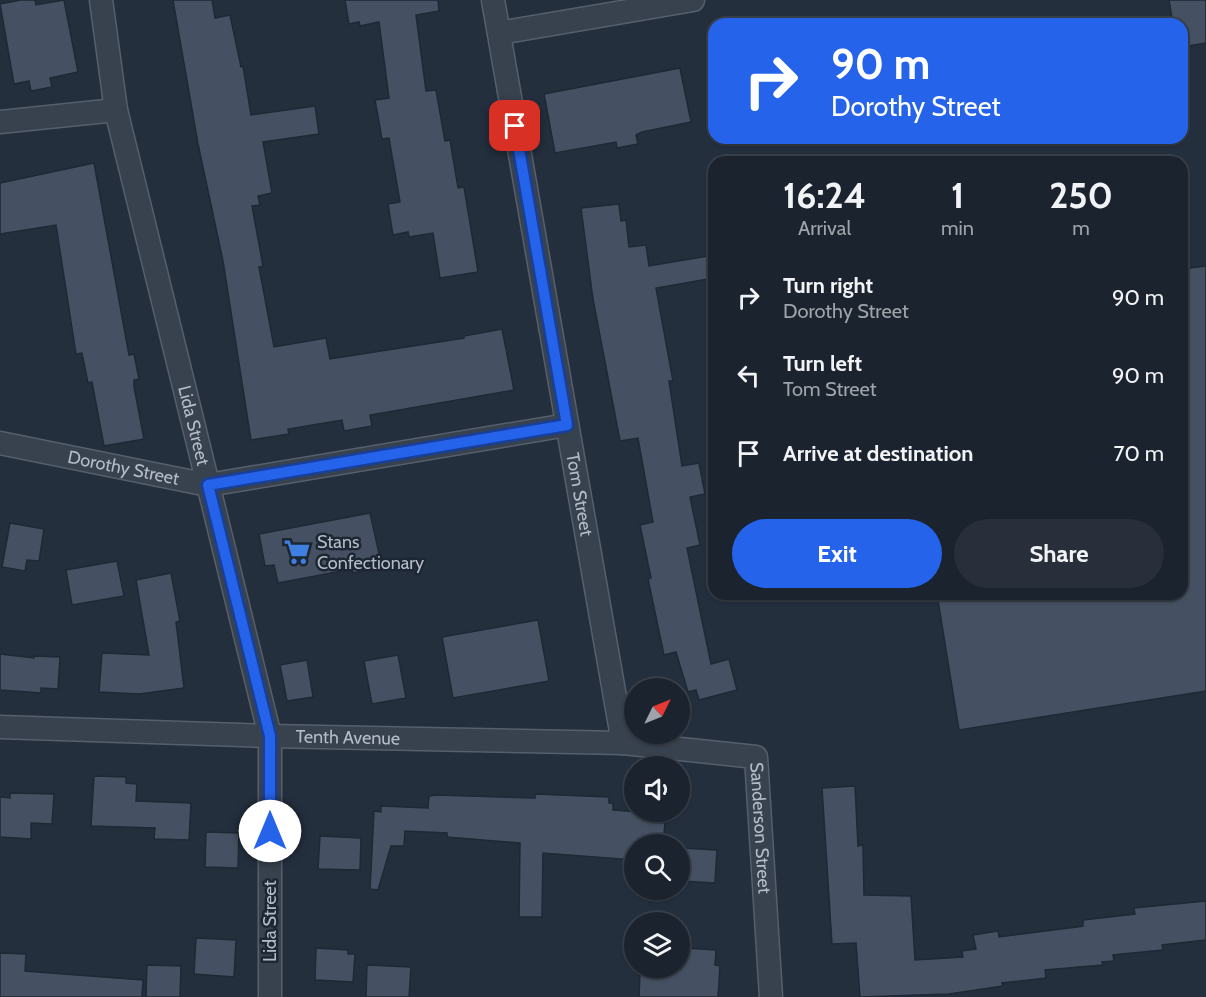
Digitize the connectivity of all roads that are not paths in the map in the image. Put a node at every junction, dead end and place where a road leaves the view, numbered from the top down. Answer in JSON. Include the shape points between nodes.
{"nodes":[{"id":1,"x":102,"y":0,"type":"edge"},
{"id":2,"x":493,"y":0,"type":"edge"},
{"id":3,"x":693,"y":0,"type":"edge"},
{"id":4,"x":500,"y":33,"type":"junction"},
{"id":5,"x":117,"y":110,"type":"junction"},
{"id":6,"x":0,"y":122,"type":"edge"},
{"id":7,"x":567,"y":425,"type":"junction"},
{"id":8,"x":0,"y":443,"type":"edge"},
{"id":9,"x":208,"y":485,"type":"junction"},
{"id":10,"x":0,"y":727,"type":"edge"},
{"id":11,"x":270,"y":736,"type":"junction"},
{"id":12,"x":623,"y":743,"type":"junction"},
{"id":13,"x":270,"y":997,"type":"edge"},
{"id":14,"x":771,"y":997,"type":"edge"}],
"edges":[{"from":1,"to":5,"type":"street","name":"Lida Street"},
{"from":2,"to":4,"type":"street","name":"Tom Street"},
{"from":3,"to":4,"type":"street"},
{"from":4,"to":7,"type":"street","name":"Tom Street"},
{"from":5,"to":6,"type":"street"},
{"from":5,"to":9,"type":"street","name":"Lida Street"},
{"from":7,"to":9,"type":"street","name":"Dorothy Street"},
{"from":7,"to":12,"type":"street","name":"Tom Street"},
{"from":8,"to":9,"type":"street","name":"Dorothy Street"},
{"from":9,"to":11,"type":"street","name":"Lida Street"},
{"from":10,"to":11,"type":"street","name":"Tenth Avenue"},
{"from":11,"to":12,"type":"street","name":"Tenth Avenue"},
{"from":11,"to":13,"type":"street","name":"Lida Street"},
{"from":12,"to":14,"type":"street","name":"Sanderson Street","via":[[756,757]]}]}
